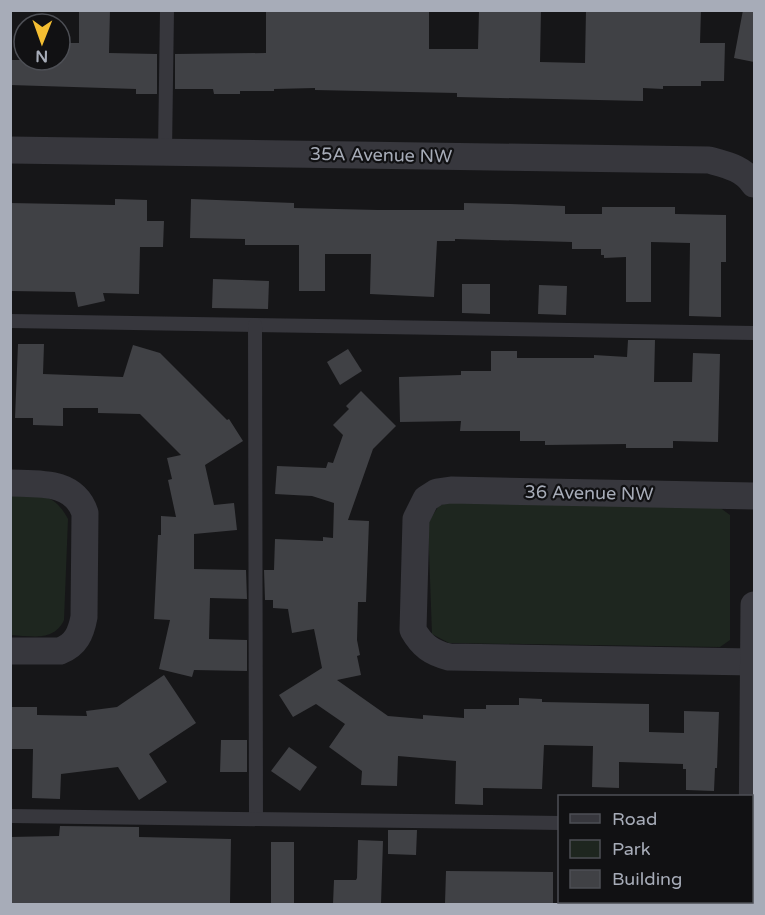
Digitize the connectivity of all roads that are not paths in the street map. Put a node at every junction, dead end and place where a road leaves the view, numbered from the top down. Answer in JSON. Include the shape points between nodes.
{"nodes":[{"id":1,"x":167,"y":10,"type":"edge"},
{"id":2,"x":10,"y":150,"type":"edge"},
{"id":3,"x":165,"y":152,"type":"junction"},
{"id":4,"x":752,"y":180,"type":"edge"},
{"id":5,"x":10,"y":321,"type":"edge"},
{"id":6,"x":255,"y":325,"type":"junction"},
{"id":7,"x":754,"y":333,"type":"edge"},
{"id":8,"x":10,"y":483,"type":"edge"},
{"id":9,"x":754,"y":496,"type":"edge"},
{"id":10,"x":754,"y":605,"type":"edge"},
{"id":11,"x":10,"y":651,"type":"edge"},
{"id":12,"x":754,"y":662,"type":"edge"},
{"id":13,"x":10,"y":816,"type":"edge"},
{"id":14,"x":256,"y":819,"type":"junction"},
{"id":15,"x":558,"y":824,"type":"edge"},
{"id":16,"x":753,"y":827,"type":"edge"}],
"edges":[{"from":1,"to":3,"type":"lane"},
{"from":2,"to":3,"type":"street","name":"35A Avenue NW"},
{"from":3,"to":4,"type":"street","name":"35A Avenue NW","via":[[691,160],[724,164]]},
{"from":5,"to":6,"type":"lane"},
{"from":6,"to":7,"type":"lane"},
{"from":6,"to":14,"type":"lane"},
{"from":8,"to":11,"type":"street","via":[[51,484],[74,494],[85,513],[82,629],[68,648],[51,652]]},
{"from":9,"to":12,"type":"street","name":"36 Avenue NW","via":[[437,492],[426,499],[416,519],[413,630],[428,649],[449,657]]},
{"from":10,"to":12,"type":"street"},
{"from":12,"to":16,"type":"street"},
{"from":13,"to":14,"type":"lane"},
{"from":14,"to":15,"type":"lane"}]}
